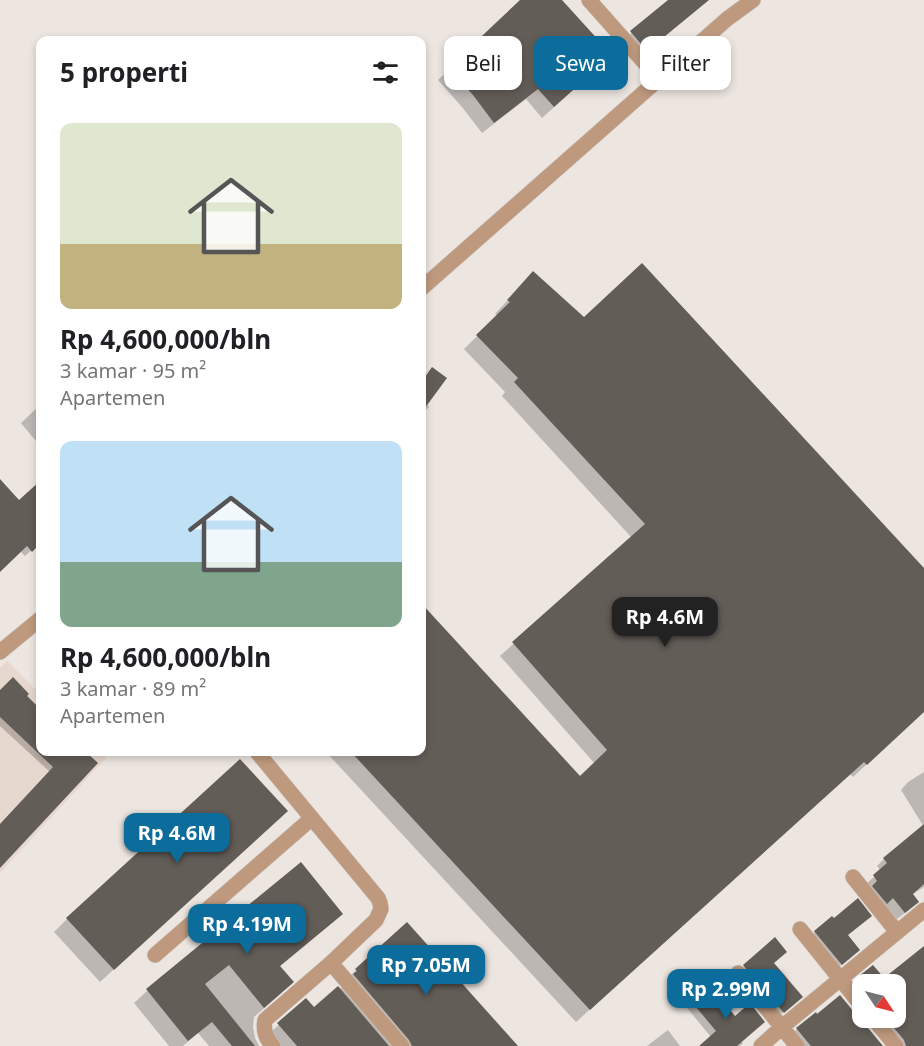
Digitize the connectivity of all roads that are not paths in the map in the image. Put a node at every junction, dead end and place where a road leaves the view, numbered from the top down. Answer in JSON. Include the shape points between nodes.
{"nodes":[{"id":1,"x":590,"y":0,"type":"edge"},
{"id":2,"x":753,"y":0,"type":"edge"},
{"id":3,"x":708,"y":36,"type":"edge"},
{"id":4,"x":640,"y":57,"type":"edge"},
{"id":5,"x":647,"y":90,"type":"edge"},
{"id":6,"x":426,"y":284,"type":"edge"},
{"id":7,"x":36,"y":622,"type":"edge"},
{"id":8,"x":0,"y":652,"type":"edge"},
{"id":9,"x":260,"y":756,"type":"edge"},
{"id":10,"x":312,"y":818,"type":"junction"},
{"id":11,"x":853,"y":877,"type":"dead end"},
{"id":12,"x":921,"y":919,"type":"edge"},
{"id":13,"x":800,"y":929,"type":"dead end"},
{"id":14,"x":897,"y":932,"type":"junction"},
{"id":15,"x":156,"y":955,"type":"dead end"},
{"id":16,"x":332,"y":963,"type":"junction"},
{"id":17,"x":738,"y":973,"type":"dead end"},
{"id":18,"x":840,"y":979,"type":"junction"},
{"id":19,"x":852,"y":994,"type":"edge"},
{"id":20,"x":782,"y":1027,"type":"junction"},
{"id":21,"x":881,"y":1028,"type":"edge"},
{"id":22,"x":273,"y":1046,"type":"edge"},
{"id":23,"x":402,"y":1046,"type":"edge"},
{"id":24,"x":761,"y":1046,"type":"edge"},
{"id":25,"x":797,"y":1046,"type":"edge"},
{"id":26,"x":896,"y":1046,"type":"edge"}],
"edges":[{"from":1,"to":4,"type":"street"},
{"from":2,"to":3,"type":"street"},
{"from":5,"to":6,"type":"street"},
{"from":7,"to":8,"type":"street"},
{"from":9,"to":10,"type":"street"},
{"from":10,"to":15,"type":"street"},
{"from":10,"to":16,"type":"street","via":[[378,898],[381,909],[376,920]]},
{"from":11,"to":14,"type":"street"},
{"from":12,"to":14,"type":"street"},
{"from":13,"to":18,"type":"street"},
{"from":14,"to":18,"type":"street"},
{"from":16,"to":22,"type":"street","via":[[265,1020],[264,1029]]},
{"from":16,"to":23,"type":"street"},
{"from":17,"to":20,"type":"street"},
{"from":18,"to":19,"type":"street"},
{"from":18,"to":20,"type":"street"},
{"from":20,"to":24,"type":"street"},
{"from":20,"to":25,"type":"street"},
{"from":21,"to":26,"type":"street"}]}
